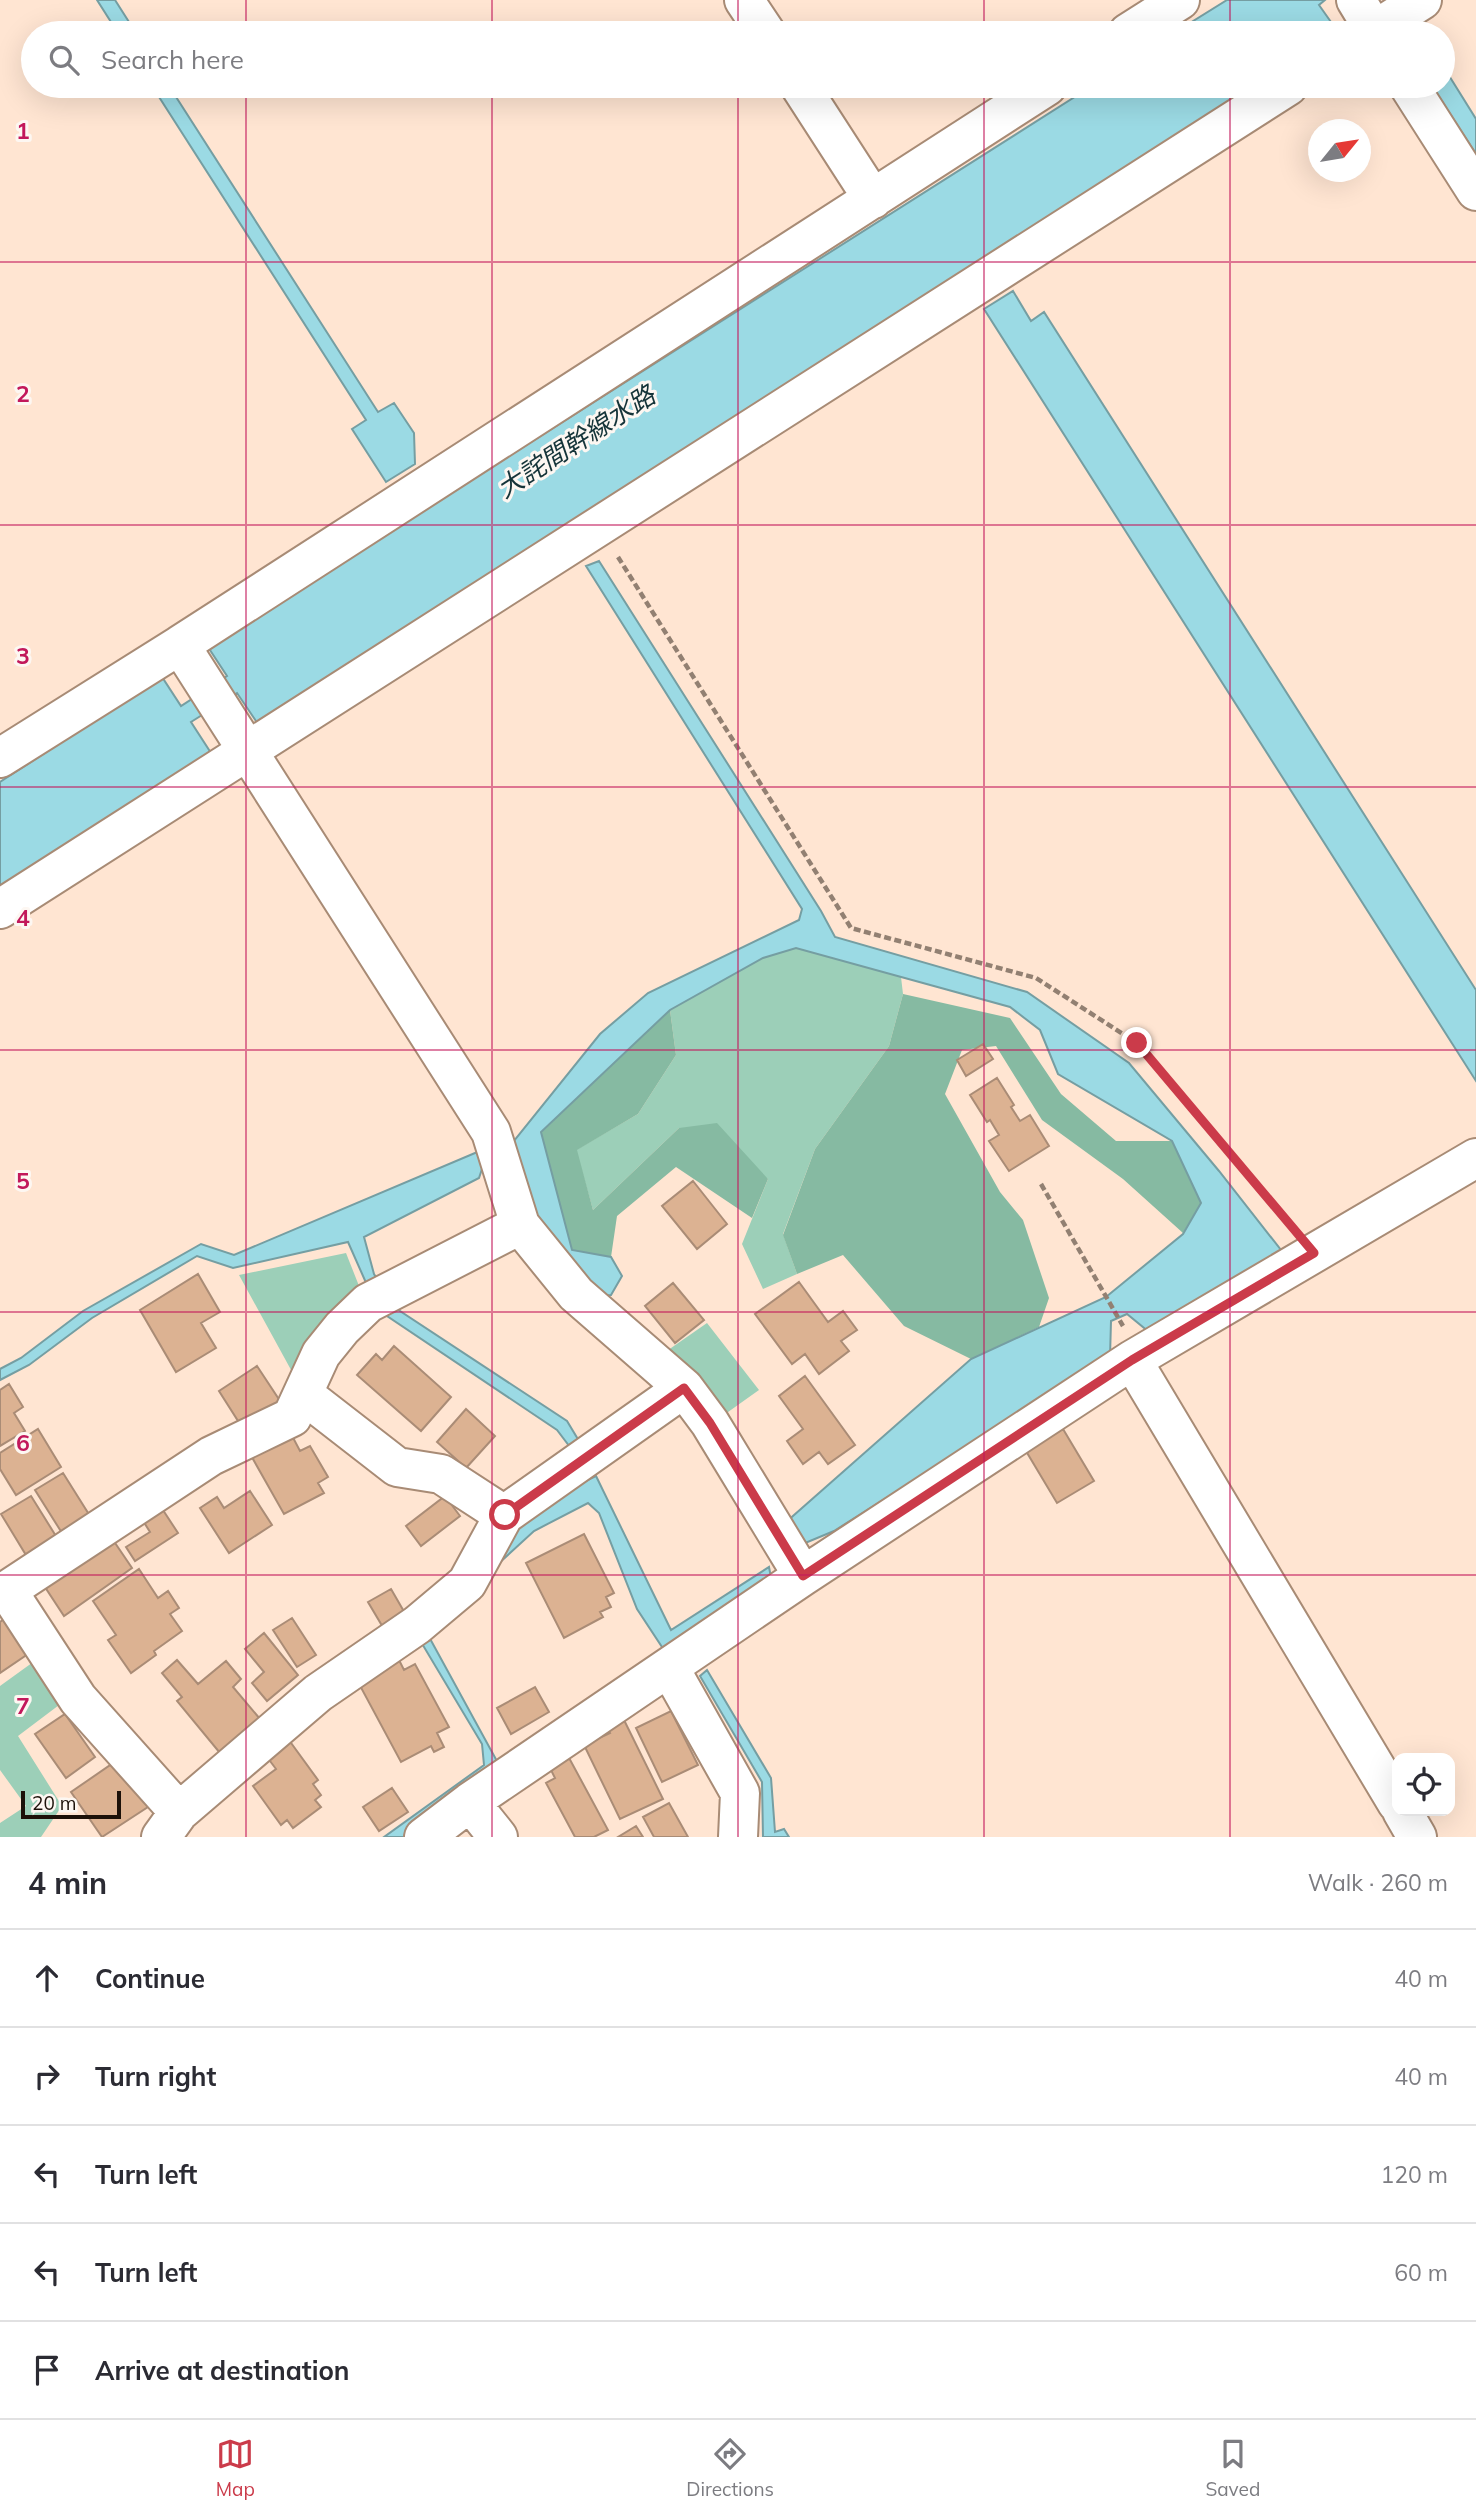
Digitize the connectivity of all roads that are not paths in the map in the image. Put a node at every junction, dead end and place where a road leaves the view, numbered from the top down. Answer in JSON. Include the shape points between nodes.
{"nodes":[{"id":1,"x":744,"y":0,"type":"edge"},
{"id":2,"x":1180,"y":0,"type":"edge"},
{"id":3,"x":1422,"y":0,"type":"edge"},
{"id":4,"x":758,"y":21,"type":"edge"},
{"id":5,"x":1148,"y":21,"type":"edge"},
{"id":6,"x":1376,"y":21,"type":"edge"},
{"id":7,"x":808,"y":98,"type":"edge"},
{"id":8,"x":1028,"y":98,"type":"edge"},
{"id":9,"x":1269,"y":98,"type":"edge"},
{"id":10,"x":1417,"y":98,"type":"edge"},
{"id":11,"x":1476,"y":191,"type":"edge"},
{"id":12,"x":873,"y":198,"type":"junction"},
{"id":13,"x":180,"y":645,"type":"junction"},
{"id":14,"x":246,"y":750,"type":"junction"},
{"id":15,"x":0,"y":758,"type":"edge"},
{"id":16,"x":0,"y":909,"type":"edge"},
{"id":17,"x":1476,"y":1158,"type":"edge"},
{"id":18,"x":520,"y":1225,"type":"junction"},
{"id":19,"x":1132,"y":1360,"type":"junction"},
{"id":20,"x":684,"y":1388,"type":"junction"},
{"id":21,"x":303,"y":1394,"type":"junction"},
{"id":22,"x":505,"y":1515,"type":"junction"},
{"id":23,"x":803,"y":1576,"type":"junction"},
{"id":24,"x":3,"y":1593,"type":"edge"},
{"id":25,"x":669,"y":1667,"type":"junction"},
{"id":26,"x":1392,"y":1795,"type":"edge"},
{"id":27,"x":470,"y":1802,"type":"junction"},
{"id":28,"x":1405,"y":1816,"type":"edge"},
{"id":29,"x":170,"y":1824,"type":"edge"},
{"id":30,"x":425,"y":1837,"type":"edge"},
{"id":31,"x":498,"y":1837,"type":"edge"},
{"id":32,"x":738,"y":1837,"type":"edge"},
{"id":33,"x":1418,"y":1837,"type":"edge"}],
"edges":[{"from":1,"to":4,"type":"street"},
{"from":2,"to":5,"type":"street"},
{"from":3,"to":6,"type":"street"},
{"from":7,"to":12,"type":"street"},
{"from":8,"to":12,"type":"street"},
{"from":9,"to":14,"type":"street"},
{"from":10,"to":11,"type":"street"},
{"from":12,"to":13,"type":"street"},
{"from":13,"to":14,"type":"street"},
{"from":13,"to":15,"type":"street"},
{"from":14,"to":16,"type":"street"},
{"from":14,"to":18,"type":"street","via":[[491,1132]]},
{"from":17,"to":19,"type":"street"},
{"from":18,"to":20,"type":"street","via":[[576,1294]]},
{"from":18,"to":21,"type":"street","via":[[382,1296],[342,1328],[321,1354]]},
{"from":19,"to":23,"type":"street"},
{"from":19,"to":26,"type":"street"},
{"from":20,"to":22,"type":"street"},
{"from":20,"to":23,"type":"street"},
{"from":21,"to":22,"type":"street","via":[[397,1467],[441,1474]]},
{"from":21,"to":24,"type":"street","via":[[292,1417],[211,1456]]},
{"from":22,"to":29,"type":"street","via":[[467,1583],[318,1693]]},
{"from":23,"to":25,"type":"street"},
{"from":24,"to":29,"type":"street"},
{"from":25,"to":27,"type":"street"},
{"from":25,"to":32,"type":"street","via":[[740,1793]]},
{"from":27,"to":30,"type":"street"},
{"from":27,"to":31,"type":"street"},
{"from":28,"to":33,"type":"street"}]}
